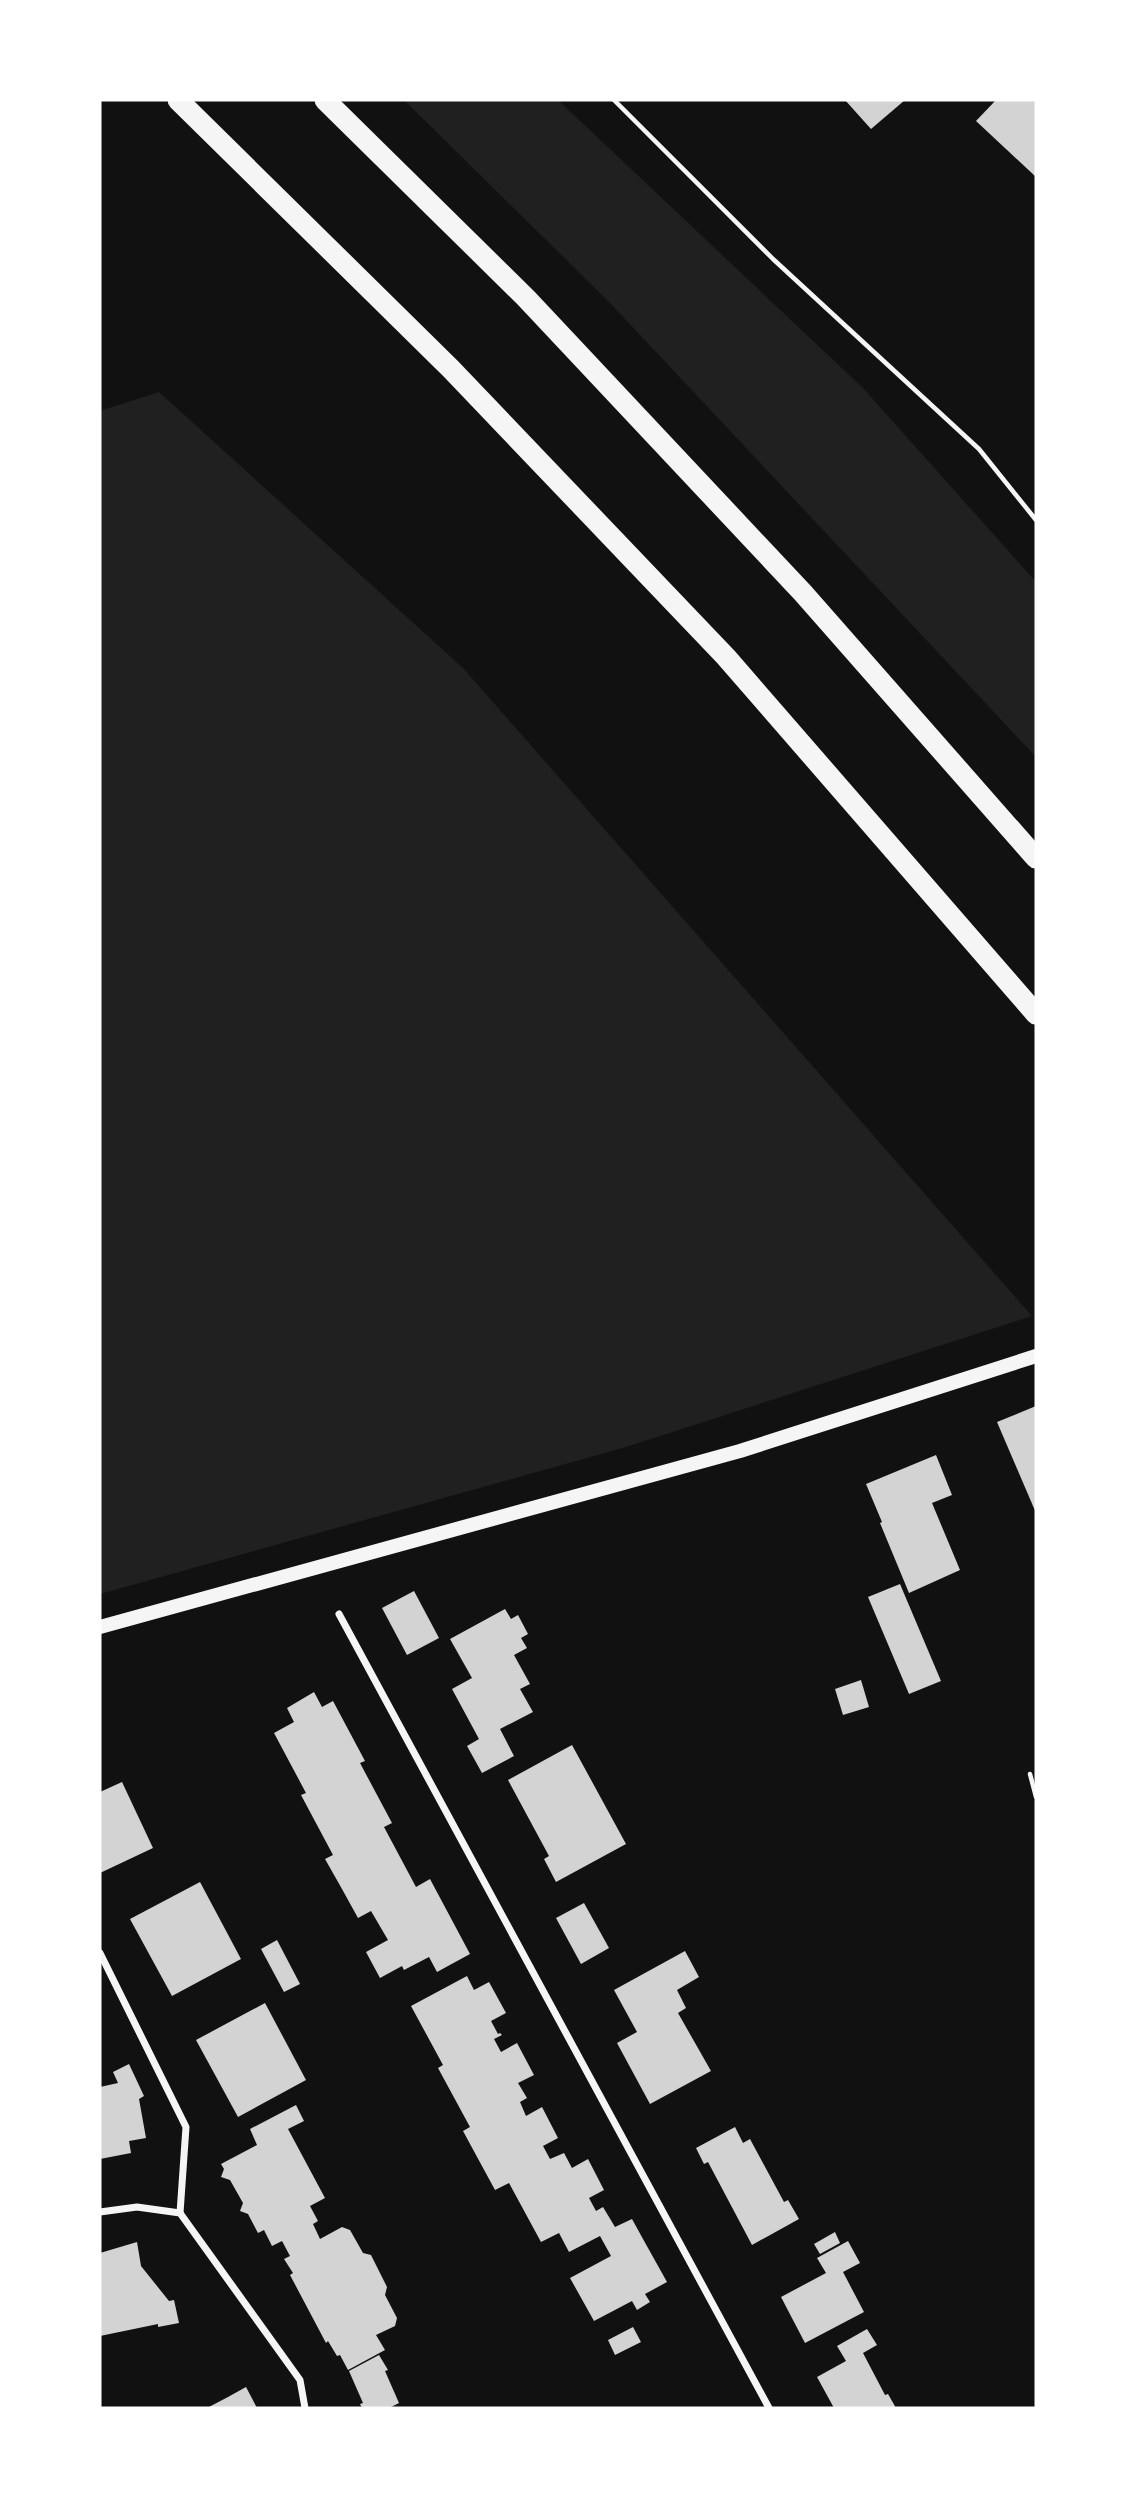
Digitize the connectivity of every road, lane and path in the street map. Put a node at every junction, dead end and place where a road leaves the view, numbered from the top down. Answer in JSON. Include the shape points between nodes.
{"nodes":[{"id":1,"x":178,"y":100,"type":"edge"},
{"id":2,"x":325,"y":100,"type":"edge"},
{"id":3,"x":614,"y":100,"type":"edge"},
{"id":4,"x":1036,"y":520,"type":"edge"},
{"id":5,"x":1036,"y":858,"type":"edge"},
{"id":6,"x":1036,"y":1014,"type":"edge"},
{"id":7,"x":1036,"y":1356,"type":"edge"},
{"id":8,"x":339,"y":1614,"type":"dead end"},
{"id":9,"x":100,"y":1627,"type":"edge"},
{"id":10,"x":1030,"y":1774,"type":"dead end"},
{"id":11,"x":1036,"y":1797,"type":"edge"},
{"id":12,"x":100,"y":1953,"type":"edge"},
{"id":13,"x":100,"y":2212,"type":"edge"},
{"id":14,"x":180,"y":2213,"type":"junction"},
{"id":15,"x":305,"y":2408,"type":"edge"},
{"id":16,"x":769,"y":2408,"type":"edge"}],
"edges":[{"from":1,"to":6,"type":"highway","via":[[452,369],[726,657]]},
{"from":2,"to":5,"type":"highway","via":[[612,389],[803,593]]},
{"from":3,"to":4,"type":"path","via":[[773,260],[978,449]]},
{"from":7,"to":9,"type":"main road","via":[[740,1451]]},
{"from":8,"to":16,"type":"street"},
{"from":10,"to":11,"type":"path"},
{"from":12,"to":14,"type":"street","via":[[186,2127]]},
{"from":13,"to":14,"type":"street","via":[[137,2207]]},
{"from":14,"to":15,"type":"street","via":[[300,2379]]}]}
